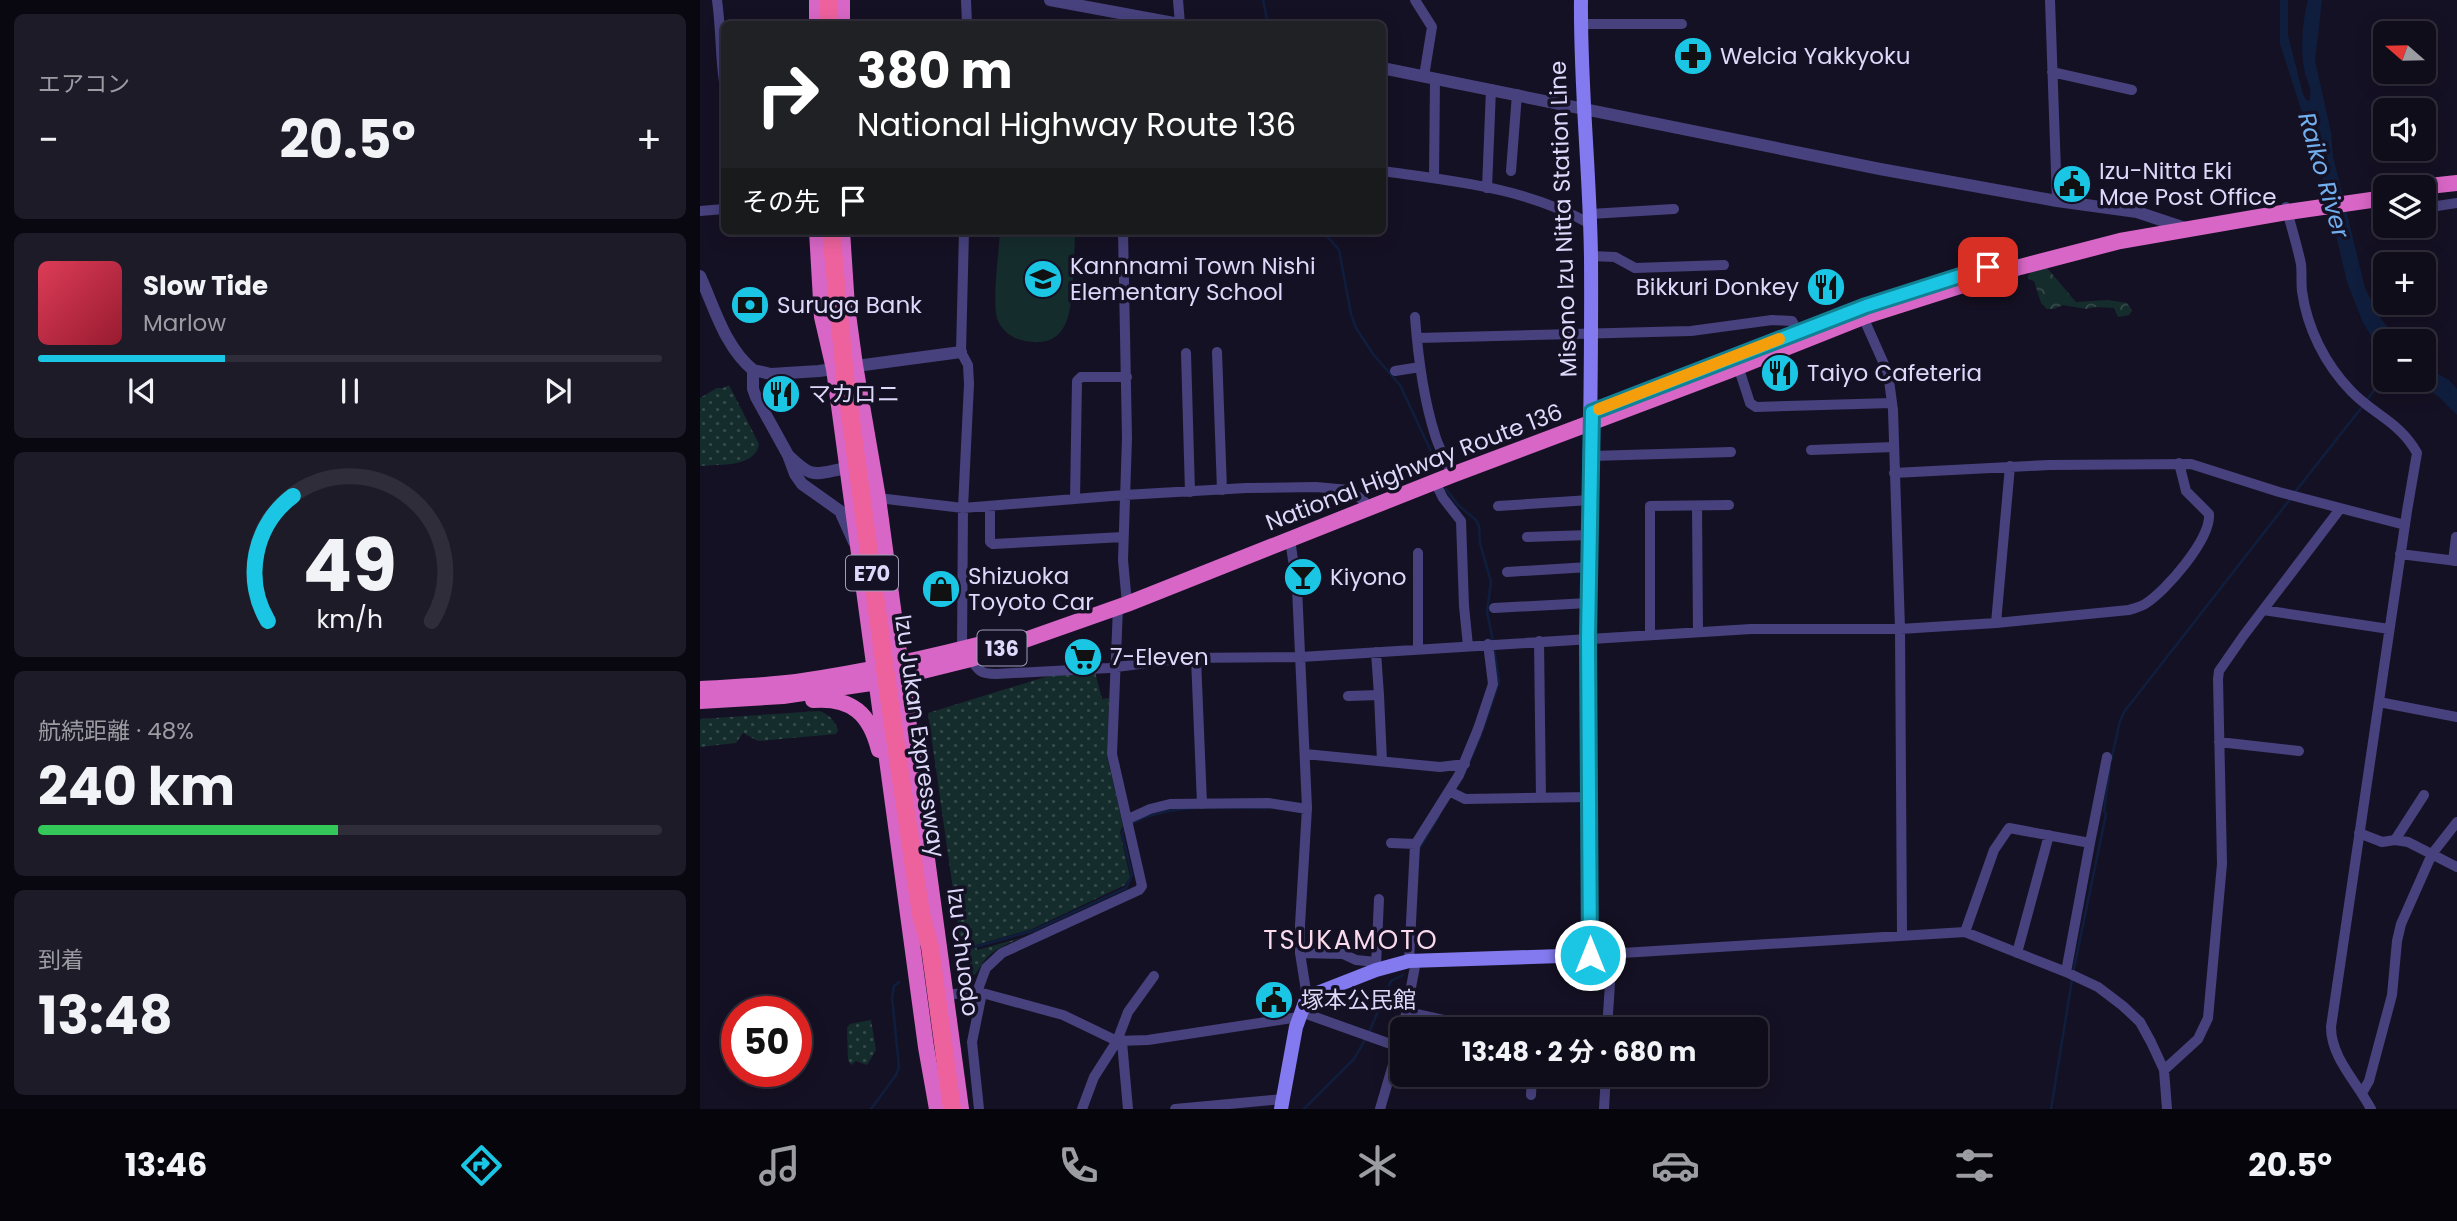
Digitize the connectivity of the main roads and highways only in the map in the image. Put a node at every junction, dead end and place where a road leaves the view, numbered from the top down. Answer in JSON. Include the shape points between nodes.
{"nodes":[{"id":1,"x":817,"y":0,"type":"edge"},
{"id":2,"x":829,"y":0,"type":"edge"},
{"id":3,"x":842,"y":0,"type":"edge"},
{"id":4,"x":1581,"y":0,"type":"edge"},
{"id":5,"x":817,"y":21,"type":"edge"},
{"id":6,"x":829,"y":21,"type":"edge"},
{"id":7,"x":842,"y":21,"type":"edge"},
{"id":8,"x":2457,"y":183,"type":"edge"},
{"id":9,"x":2436,"y":185,"type":"edge"},
{"id":10,"x":2457,"y":191,"type":"edge"},
{"id":11,"x":2436,"y":193,"type":"edge"},
{"id":12,"x":2373,"y":196,"type":"edge"},
{"id":13,"x":2180,"y":225,"type":"junction"},
{"id":14,"x":817,"y":235,"type":"edge"},
{"id":15,"x":831,"y":235,"type":"edge"},
{"id":16,"x":842,"y":235,"type":"edge"},
{"id":17,"x":1801,"y":336,"type":"junction"},
{"id":18,"x":1592,"y":417,"type":"junction"},
{"id":19,"x":1451,"y":471,"type":"junction"},
{"id":20,"x":1366,"y":505,"type":"junction"},
{"id":21,"x":1124,"y":602,"type":"junction"},
{"id":22,"x":902,"y":669,"type":"junction"},
{"id":23,"x":876,"y":675,"type":"junction"},
{"id":24,"x":700,"y":689,"type":"edge"},
{"id":25,"x":754,"y":698,"type":"junction"},
{"id":26,"x":700,"y":701,"type":"edge"},
{"id":27,"x":902,"y":858,"type":"junction"},
{"id":28,"x":921,"y":914,"type":"junction"},
{"id":29,"x":926,"y":1047,"type":"junction"},
{"id":30,"x":1282,"y":1104,"type":"edge"},
{"id":31,"x":931,"y":1109,"type":"edge"},
{"id":32,"x":937,"y":1109,"type":"edge"},
{"id":33,"x":945,"y":1109,"type":"edge"},
{"id":34,"x":952,"y":1109,"type":"edge"},
{"id":35,"x":961,"y":1109,"type":"edge"}],
"edges":[{"from":1,"to":5,"type":"highway"},
{"from":2,"to":6,"type":"highway"},
{"from":3,"to":7,"type":"highway"},
{"from":4,"to":18,"type":"main road","name":"Misono Izu Nitta Station Line"},
{"from":8,"to":9,"type":"highway"},
{"from":10,"to":11,"type":"highway"},
{"from":12,"to":13,"type":"highway","name":"National Highway Route 136","number":"136"},
{"from":13,"to":17,"type":"highway","name":"National Highway Route 136","number":"136","via":[[2020,267]]},
{"from":13,"to":17,"type":"highway","name":"National Highway Route 136","number":"136","via":[[2119,232],[2011,260],[1910,290]]},
{"from":14,"to":23,"type":"highway","name":"Izu Chuodo","via":[[822,317],[834,369]]},
{"from":15,"to":28,"type":"highway","name":"Izu Jukan Expressway","number":"E70","via":[[847,389]]},
{"from":16,"to":22,"type":"highway","name":"Izu Chuodo","via":[[847,307]]},
{"from":17,"to":18,"type":"highway","name":"National Highway Route 136","number":"136"},
{"from":17,"to":18,"type":"highway","name":"National Highway Route 136","number":"136","via":[[1738,366]]},
{"from":18,"to":19,"type":"highway","name":"National Highway Route 136","number":"136"},
{"from":18,"to":30,"type":"main road","name":"Misono Izu Nitta Station Line","via":[[1590,955],[1376,966],[1307,998]]},
{"from":19,"to":20,"type":"highway","name":"National Highway Route 136","number":"136"},
{"from":19,"to":20,"type":"highway","name":"National Highway Route 136","number":"136","via":[[1435,482]]},
{"from":20,"to":21,"type":"highway","name":"National Highway Route 136","number":"136"},
{"from":20,"to":21,"type":"highway","name":"National Highway Route 136","number":"136"},
{"from":21,"to":22,"type":"highway","name":"National Highway Route 136","number":"136","via":[[966,654]]},
{"from":22,"to":23,"type":"highway","name":"National Highway Route 136","number":"136"},
{"from":22,"to":35,"type":"highway","name":"Izu Chuodo"},
{"from":23,"to":24,"type":"highway","name":"National Highway Route 136","number":"136"},
{"from":23,"to":25,"type":"highway","name":"National Highway Route 136","number":"136"},
{"from":23,"to":27,"type":"highway","name":"Izu Chuodo"},
{"from":25,"to":26,"type":"highway","name":"National Highway Route 136","number":"136"},
{"from":25,"to":27,"type":"highway","via":[[776,703],[831,700],[850,705],[863,715],[876,740]]},
{"from":27,"to":29,"type":"highway","name":"Izu Chuodo"},
{"from":28,"to":33,"type":"highway"},
{"from":28,"to":34,"type":"highway","via":[[930,947]]},
{"from":29,"to":31,"type":"highway"},
{"from":29,"to":32,"type":"highway","name":"Izu Chuodo"}]}
